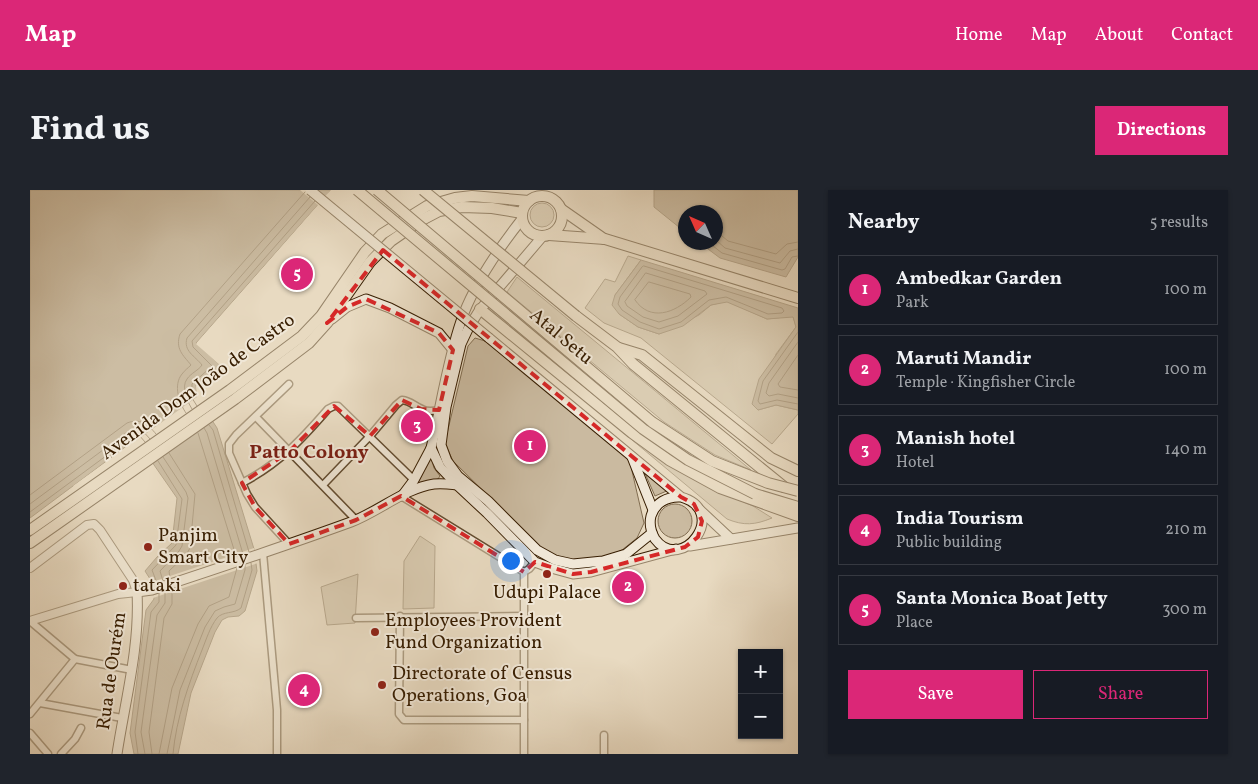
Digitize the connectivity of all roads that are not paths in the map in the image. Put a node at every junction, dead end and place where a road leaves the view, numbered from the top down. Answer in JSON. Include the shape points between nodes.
{"nodes":[{"id":1,"x":310,"y":190,"type":"edge"},
{"id":2,"x":357,"y":190,"type":"edge"},
{"id":3,"x":377,"y":190,"type":"edge"},
{"id":4,"x":423,"y":190,"type":"edge"},
{"id":5,"x":488,"y":190,"type":"edge"},
{"id":6,"x":557,"y":190,"type":"edge"},
{"id":7,"x":472,"y":196,"type":"junction"},
{"id":8,"x":533,"y":196,"type":"edge"},
{"id":9,"x":559,"y":206,"type":"junction"},
{"id":10,"x":522,"y":216,"type":"junction"},
{"id":11,"x":546,"y":236,"type":"junction"},
{"id":12,"x":604,"y":239,"type":"junction"},
{"id":13,"x":798,"y":298,"type":"edge"},
{"id":14,"x":465,"y":310,"type":"junction"},
{"id":15,"x":478,"y":313,"type":"junction"},
{"id":16,"x":327,"y":323,"type":"junction"},
{"id":17,"x":617,"y":347,"type":"junction"},
{"id":18,"x":453,"y":350,"type":"junction"},
{"id":19,"x":290,"y":384,"type":"dead end"},
{"id":20,"x":233,"y":394,"type":"junction"},
{"id":21,"x":439,"y":410,"type":"junction"},
{"id":22,"x":256,"y":417,"type":"junction"},
{"id":23,"x":370,"y":436,"type":"junction"},
{"id":24,"x":431,"y":448,"type":"junction"},
{"id":25,"x":290,"y":451,"type":"junction"},
{"id":26,"x":631,"y":454,"type":"junction"},
{"id":27,"x":798,"y":471,"type":"edge"},
{"id":28,"x":414,"y":480,"type":"junction"},
{"id":29,"x":242,"y":483,"type":"junction"},
{"id":30,"x":322,"y":484,"type":"junction"},
{"id":31,"x":457,"y":485,"type":"junction"},
{"id":32,"x":798,"y":493,"type":"edge"},
{"id":33,"x":402,"y":496,"type":"junction"},
{"id":34,"x":681,"y":497,"type":"junction"},
{"id":35,"x":697,"y":507,"type":"junction"},
{"id":36,"x":798,"y":507,"type":"edge"},
{"id":37,"x":653,"y":510,"type":"junction"},
{"id":38,"x":798,"y":516,"type":"edge"},
{"id":39,"x":356,"y":520,"type":"junction"},
{"id":40,"x":798,"y":528,"type":"edge"},
{"id":41,"x":30,"y":530,"type":"edge"},
{"id":42,"x":652,"y":533,"type":"junction"},
{"id":43,"x":731,"y":538,"type":"junction"},
{"id":44,"x":30,"y":543,"type":"edge"},
{"id":45,"x":289,"y":544,"type":"junction"},
{"id":46,"x":681,"y":548,"type":"junction"},
{"id":47,"x":261,"y":554,"type":"junction"},
{"id":48,"x":535,"y":562,"type":"junction"},
{"id":49,"x":30,"y":568,"type":"edge"},
{"id":50,"x":524,"y":572,"type":"junction"},
{"id":51,"x":136,"y":592,"type":"junction"},
{"id":52,"x":400,"y":616,"type":"junction"},
{"id":53,"x":524,"y":616,"type":"junction"},
{"id":54,"x":356,"y":618,"type":"dead end"},
{"id":55,"x":30,"y":621,"type":"edge"},
{"id":56,"x":75,"y":659,"type":"junction"},
{"id":57,"x":132,"y":670,"type":"junction"},
{"id":58,"x":40,"y":703,"type":"junction"},
{"id":59,"x":30,"y":714,"type":"edge"},
{"id":60,"x":122,"y":718,"type":"junction"},
{"id":61,"x":524,"y":720,"type":"junction"},
{"id":62,"x":81,"y":728,"type":"dead end"},
{"id":63,"x":30,"y":733,"type":"edge"},
{"id":64,"x":604,"y":736,"type":"dead end"},
{"id":65,"x":48,"y":754,"type":"edge"},
{"id":66,"x":61,"y":754,"type":"edge"},
{"id":67,"x":117,"y":754,"type":"edge"},
{"id":68,"x":277,"y":754,"type":"edge"},
{"id":69,"x":524,"y":754,"type":"edge"},
{"id":70,"x":604,"y":754,"type":"edge"}],
"edges":[{"from":1,"to":26,"type":"main road","bridge":true},
{"from":2,"to":36,"type":"main road","name":"Atal Setu","bridge":true,"via":[[644,429],[688,460],[755,494]]},
{"from":3,"to":32,"type":"main road","name":"Atal Setu","bridge":true,"via":[[652,422],[712,461]]},
{"from":4,"to":17,"type":"main road","bridge":true},
{"from":5,"to":7,"type":"main road"},
{"from":6,"to":9,"type":"main road"},
{"from":7,"to":8,"type":"main road","name":"Avenida Dom João de Castro"},
{"from":7,"to":20,"type":"main road","name":"Avenida Dom João de Castro","via":[[427,206],[382,234],[365,252],[321,316]]},
{"from":8,"to":9,"type":"main road","via":[[548,197]]},
{"from":8,"to":10,"type":"main road"},
{"from":9,"to":11,"type":"main road","via":[[561,225]]},
{"from":9,"to":12,"type":"main road"},
{"from":10,"to":11,"type":"main road","via":[[531,233]]},
{"from":10,"to":14,"type":"main road"},
{"from":10,"to":16,"type":"main road","name":"Avenida Dom João de Castro","via":[[492,208],[462,207],[439,211],[426,218],[391,242],[370,262]]},
{"from":11,"to":12,"type":"main road"},
{"from":11,"to":15,"type":"main road"},
{"from":12,"to":13,"type":"main road"},
{"from":14,"to":15,"type":"main road"},
{"from":14,"to":18,"type":"main road"},
{"from":15,"to":38,"type":"main road","via":[[669,460],[720,488]]},
{"from":15,"to":42,"type":"main road","via":[[461,344],[441,445],[458,476],[537,550],[555,560],[573,564],[602,561],[626,554]]},
{"from":16,"to":18,"type":"main road","via":[[347,307],[366,299],[439,332]]},
{"from":16,"to":20,"type":"main road","name":"Avenida Dom João de Castro","via":[[309,343]]},
{"from":17,"to":27,"type":"main road","via":[[642,355],[771,458]]},
{"from":17,"to":32,"type":"main road","via":[[633,364],[778,482]]},
{"from":18,"to":21,"type":"main road"},
{"from":19,"to":22,"type":"street"},
{"from":20,"to":41,"type":"main road","name":"Avenida Dom João de Castro"},
{"from":20,"to":44,"type":"main road","name":"Avenida Dom João de Castro"},
{"from":21,"to":23,"type":"street","via":[[421,409],[402,400]]},
{"from":21,"to":24,"type":"main road"},
{"from":22,"to":25,"type":"street"},
{"from":22,"to":29,"type":"street","via":[[230,444],[229,453]]},
{"from":23,"to":25,"type":"street","via":[[338,406],[334,406]]},
{"from":23,"to":28,"type":"street"},
{"from":23,"to":30,"type":"street"},
{"from":24,"to":28,"type":"main road"},
{"from":24,"to":31,"type":"main road","via":[[440,467]]},
{"from":25,"to":29,"type":"street"},
{"from":25,"to":30,"type":"street"},
{"from":26,"to":34,"type":"main road"},
{"from":26,"to":37,"type":"main road"},
{"from":28,"to":33,"type":"main road"},
{"from":29,"to":45,"type":"street","via":[[255,506]]},
{"from":30,"to":39,"type":"street"},
{"from":31,"to":33,"type":"main road","via":[[432,484]]},
{"from":31,"to":48,"type":"main road","via":[[488,512]]},
{"from":33,"to":39,"type":"main road"},
{"from":33,"to":50,"type":"street"},
{"from":34,"to":35,"type":"main road"},
{"from":34,"to":37,"type":"main road","via":[[665,499]]},
{"from":35,"to":43,"type":"main road"},
{"from":35,"to":46,"type":"main road","via":[[702,522],[700,532],[694,541]]},
{"from":37,"to":42,"type":"main road","via":[[650,519]]},
{"from":39,"to":45,"type":"main road"},
{"from":40,"to":43,"type":"main road"},
{"from":42,"to":46,"type":"main road","via":[[662,545]]},
{"from":43,"to":46,"type":"main road"},
{"from":45,"to":47,"type":"main road"},
{"from":46,"to":48,"type":"main road","via":[[573,574]]},
{"from":47,"to":51,"type":"main road","via":[[152,590]]},
{"from":47,"to":68,"type":"street","via":[[277,710]]},
{"from":48,"to":50,"type":"street"},
{"from":49,"to":51,"type":"street","via":[[87,525],[94,524],[133,580]]},
{"from":50,"to":53,"type":"street"},
{"from":51,"to":55,"type":"street","via":[[118,594]]},
{"from":51,"to":57,"type":"main road","name":"Rua de Ourém"},
{"from":52,"to":53,"type":"street"},
{"from":52,"to":54,"type":"street"},
{"from":52,"to":61,"type":"street","via":[[399,714],[404,720]]},
{"from":53,"to":61,"type":"street"},
{"from":55,"to":56,"type":"street"},
{"from":56,"to":57,"type":"street"},
{"from":56,"to":58,"type":"street"},
{"from":57,"to":60,"type":"main road","name":"Rua de Ourém"},
{"from":58,"to":59,"type":"street"},
{"from":58,"to":60,"type":"street"},
{"from":60,"to":67,"type":"main road","name":"Rua de Ourém"},
{"from":61,"to":69,"type":"street"},
{"from":62,"to":66,"type":"street"},
{"from":63,"to":65,"type":"street"},
{"from":64,"to":70,"type":"street"}]}
